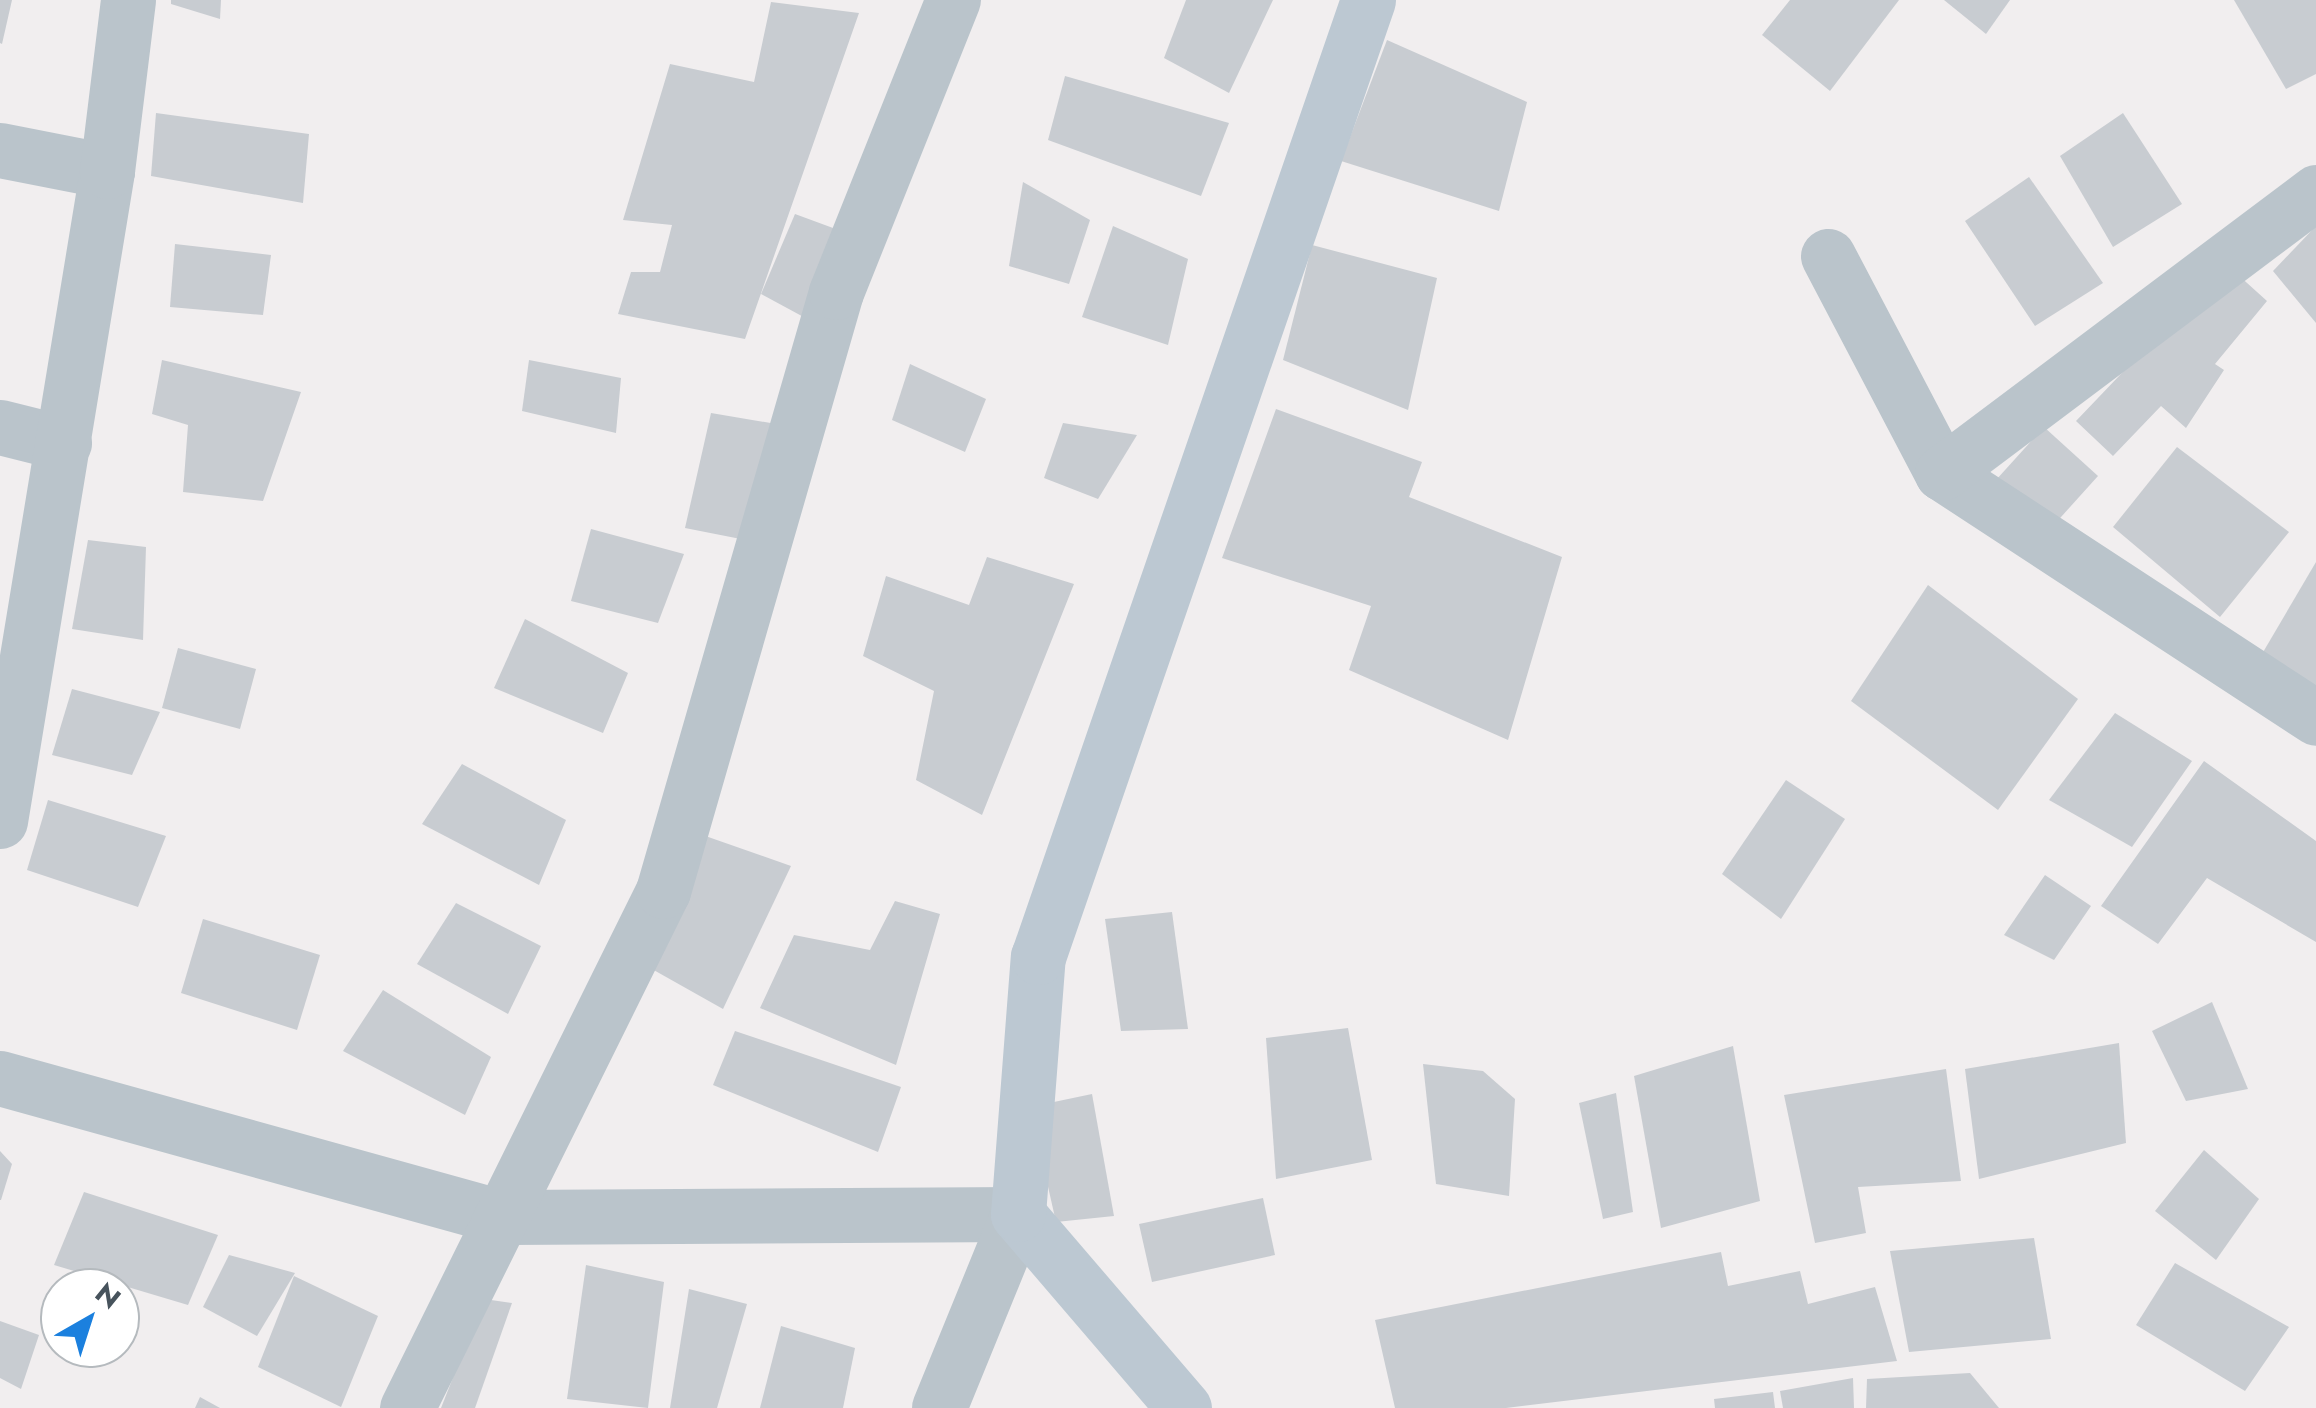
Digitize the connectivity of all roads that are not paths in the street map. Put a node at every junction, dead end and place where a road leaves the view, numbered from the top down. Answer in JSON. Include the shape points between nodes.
{"nodes":[{"id":1,"x":128,"y":0,"type":"edge"},
{"id":2,"x":953,"y":0,"type":"edge"},
{"id":3,"x":1368,"y":0,"type":"edge"},
{"id":4,"x":0,"y":150,"type":"edge"},
{"id":5,"x":107,"y":171,"type":"junction"},
{"id":6,"x":2316,"y":192,"type":"edge"},
{"id":7,"x":1828,"y":256,"type":"dead end"},
{"id":8,"x":0,"y":426,"type":"edge"},
{"id":9,"x":64,"y":443,"type":"junction"},
{"id":10,"x":1942,"y":473,"type":"junction"},
{"id":11,"x":2316,"y":718,"type":"edge"},
{"id":12,"x":0,"y":821,"type":"edge"},
{"id":13,"x":0,"y":1078,"type":"edge"},
{"id":14,"x":1018,"y":1214,"type":"junction"},
{"id":15,"x":501,"y":1218,"type":"junction"},
{"id":16,"x":406,"y":1408,"type":"edge"},
{"id":17,"x":939,"y":1408,"type":"edge"},
{"id":18,"x":1184,"y":1408,"type":"edge"}],
"edges":[{"from":1,"to":5,"type":"street"},
{"from":2,"to":15,"type":"street","via":[[836,292],[664,890]]},
{"from":3,"to":14,"type":"main road","via":[[1038,957]]},
{"from":4,"to":5,"type":"street"},
{"from":5,"to":9,"type":"street"},
{"from":6,"to":10,"type":"street"},
{"from":7,"to":10,"type":"street"},
{"from":8,"to":9,"type":"street"},
{"from":9,"to":12,"type":"street"},
{"from":10,"to":11,"type":"street"},
{"from":13,"to":15,"type":"street"},
{"from":14,"to":15,"type":"street"},
{"from":14,"to":17,"type":"street"},
{"from":14,"to":18,"type":"main road"},
{"from":15,"to":16,"type":"street"}]}
